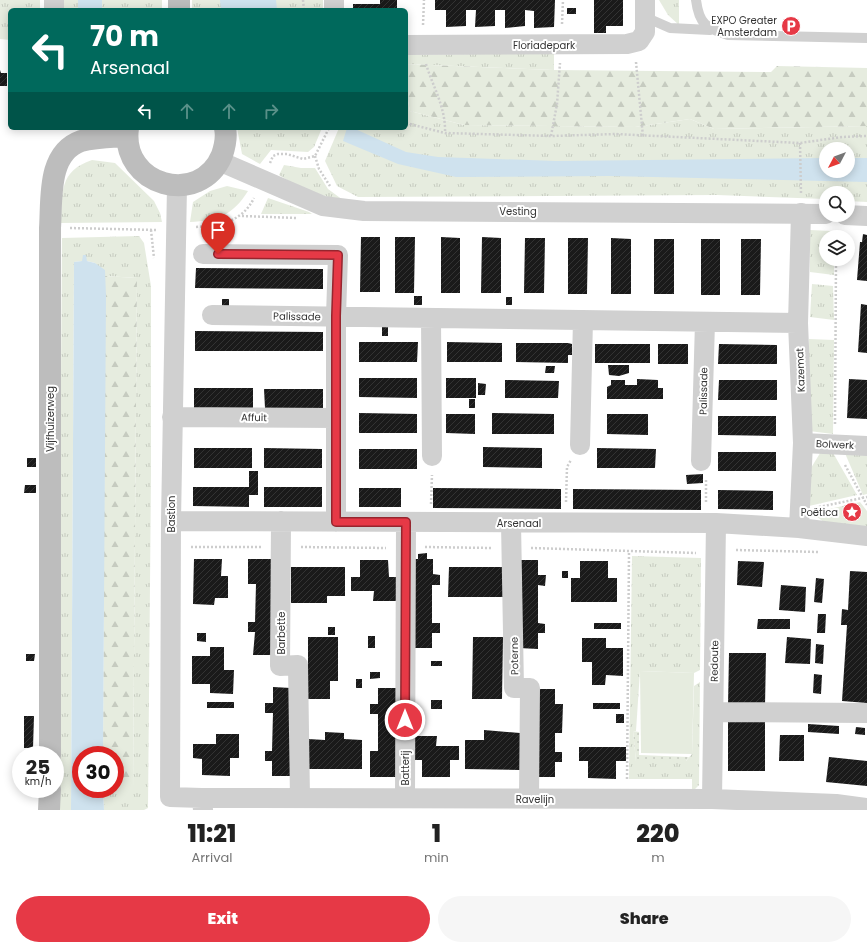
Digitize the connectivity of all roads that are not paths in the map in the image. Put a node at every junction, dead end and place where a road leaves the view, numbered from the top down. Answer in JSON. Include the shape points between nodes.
{"nodes":[{"id":1,"x":696,"y":0,"type":"edge"},
{"id":2,"x":645,"y":9,"type":"edge"},
{"id":3,"x":710,"y":30,"type":"junction"},
{"id":4,"x":867,"y":38,"type":"edge"},
{"id":5,"x":414,"y":45,"type":"edge"},
{"id":6,"x":225,"y":130,"type":"edge"},
{"id":7,"x":128,"y":132,"type":"edge"},
{"id":8,"x":219,"y":161,"type":"junction"},
{"id":9,"x":177,"y":186,"type":"junction"},
{"id":10,"x":801,"y":213,"type":"junction"},
{"id":11,"x":819,"y":214,"type":"edge"},
{"id":12,"x":855,"y":215,"type":"edge"},
{"id":13,"x":867,"y":216,"type":"edge"},
{"id":14,"x":203,"y":254,"type":"dead end"},
{"id":15,"x":212,"y":315,"type":"dead end"},
{"id":16,"x":336,"y":316,"type":"junction"},
{"id":17,"x":431,"y":318,"type":"junction"},
{"id":18,"x":583,"y":320,"type":"junction"},
{"id":19,"x":705,"y":322,"type":"junction"},
{"id":20,"x":798,"y":323,"type":"junction"},
{"id":21,"x":172,"y":417,"type":"junction"},
{"id":22,"x":336,"y":418,"type":"junction"},
{"id":23,"x":803,"y":442,"type":"junction"},
{"id":24,"x":580,"y":445,"type":"road end"},
{"id":25,"x":867,"y":446,"type":"edge"},
{"id":26,"x":432,"y":456,"type":"road end"},
{"id":27,"x":701,"y":461,"type":"road end"},
{"id":28,"x":799,"y":520,"type":"junction"},
{"id":29,"x":171,"y":521,"type":"junction"},
{"id":30,"x":281,"y":521,"type":"junction"},
{"id":31,"x":336,"y":522,"type":"junction"},
{"id":32,"x":406,"y":522,"type":"junction"},
{"id":33,"x":511,"y":522,"type":"junction"},
{"id":34,"x":711,"y":523,"type":"junction"},
{"id":35,"x":867,"y":536,"type":"edge"},
{"id":36,"x":714,"y":712,"type":"junction"},
{"id":37,"x":867,"y":713,"type":"edge"},
{"id":38,"x":50,"y":746,"type":"edge"},
{"id":39,"x":50,"y":798,"type":"edge"},
{"id":40,"x":300,"y":798,"type":"junction"},
{"id":41,"x":405,"y":798,"type":"junction"},
{"id":42,"x":529,"y":799,"type":"junction"},
{"id":43,"x":712,"y":799,"type":"junction"},
{"id":44,"x":203,"y":804,"type":"edge"},
{"id":45,"x":836,"y":807,"type":"edge"},
{"id":46,"x":867,"y":808,"type":"edge"},
{"id":47,"x":49,"y":810,"type":"edge"}],
"edges":[{"from":1,"to":3,"type":"lane","via":[[698,15]]},
{"from":2,"to":3,"type":"lane","via":[[670,28]]},
{"from":2,"to":5,"type":"street","name":"Floriadepark","via":[[645,32],[640,41],[627,44]]},
{"from":3,"to":4,"type":"lane","via":[[728,35]]},
{"from":6,"to":8,"type":"street","via":[[224,148]]},
{"from":7,"to":9,"type":"street","via":[[129,152],[136,165],[147,176],[161,183]]},
{"from":7,"to":38,"type":"street","name":"Vijfhuizerweg","via":[[75,144],[58,160],[54,170],[50,228]]},
{"from":8,"to":9,"type":"street","via":[[208,174],[193,183]]},
{"from":8,"to":10,"type":"street","name":"Vesting","via":[[324,206],[364,211]]},
{"from":9,"to":21,"type":"street","name":"Bastion"},
{"from":10,"to":11,"type":"street","name":"Vesting"},
{"from":10,"to":20,"type":"street","name":"Kazemat"},
{"from":12,"to":13,"type":"street"},
{"from":14,"to":16,"type":"street","via":[[338,255]]},
{"from":15,"to":16,"type":"street","name":"Palissade"},
{"from":16,"to":17,"type":"street","name":"Palissade"},
{"from":16,"to":22,"type":"street"},
{"from":17,"to":18,"type":"street","name":"Palissade"},
{"from":17,"to":26,"type":"street"},
{"from":18,"to":19,"type":"street","name":"Palissade"},
{"from":18,"to":24,"type":"street"},
{"from":19,"to":20,"type":"street","name":"Palissade"},
{"from":19,"to":27,"type":"street","name":"Palissade"},
{"from":20,"to":23,"type":"street","name":"Kazemat"},
{"from":21,"to":22,"type":"street","name":"Affuit"},
{"from":21,"to":29,"type":"street","name":"Bastion"},
{"from":22,"to":31,"type":"street"},
{"from":23,"to":25,"type":"street","name":"Bolwerk"},
{"from":23,"to":28,"type":"street","name":"Kazemat"},
{"from":28,"to":34,"type":"street","name":"Arsenaal"},
{"from":28,"to":35,"type":"street","name":"Arsenaal"},
{"from":29,"to":30,"type":"street","name":"Arsenaal"},
{"from":29,"to":44,"type":"street","name":"Bastion","via":[[170,797]]},
{"from":30,"to":31,"type":"street","name":"Arsenaal"},
{"from":30,"to":40,"type":"street","name":"Barbette","via":[[280,666],[298,665]]},
{"from":31,"to":32,"type":"street","name":"Arsenaal"},
{"from":32,"to":33,"type":"street","name":"Arsenaal"},
{"from":32,"to":41,"type":"street","name":"Batterij"},
{"from":33,"to":34,"type":"street","name":"Arsenaal"},
{"from":33,"to":42,"type":"street","name":"Poterne","via":[[514,688],[530,688]]},
{"from":34,"to":36,"type":"street","name":"Redoute"},
{"from":36,"to":37,"type":"street"},
{"from":36,"to":43,"type":"street","name":"Redoute"},
{"from":39,"to":47,"type":"street"},
{"from":40,"to":41,"type":"street","name":"Ravelijn"},
{"from":40,"to":44,"type":"street","name":"Ravelijn"},
{"from":41,"to":42,"type":"street","name":"Ravelijn"},
{"from":42,"to":43,"type":"street","name":"Ravelijn"},
{"from":43,"to":45,"type":"street","name":"Ravelijn"},
{"from":45,"to":46,"type":"street","name":"Ravelijn"}]}
